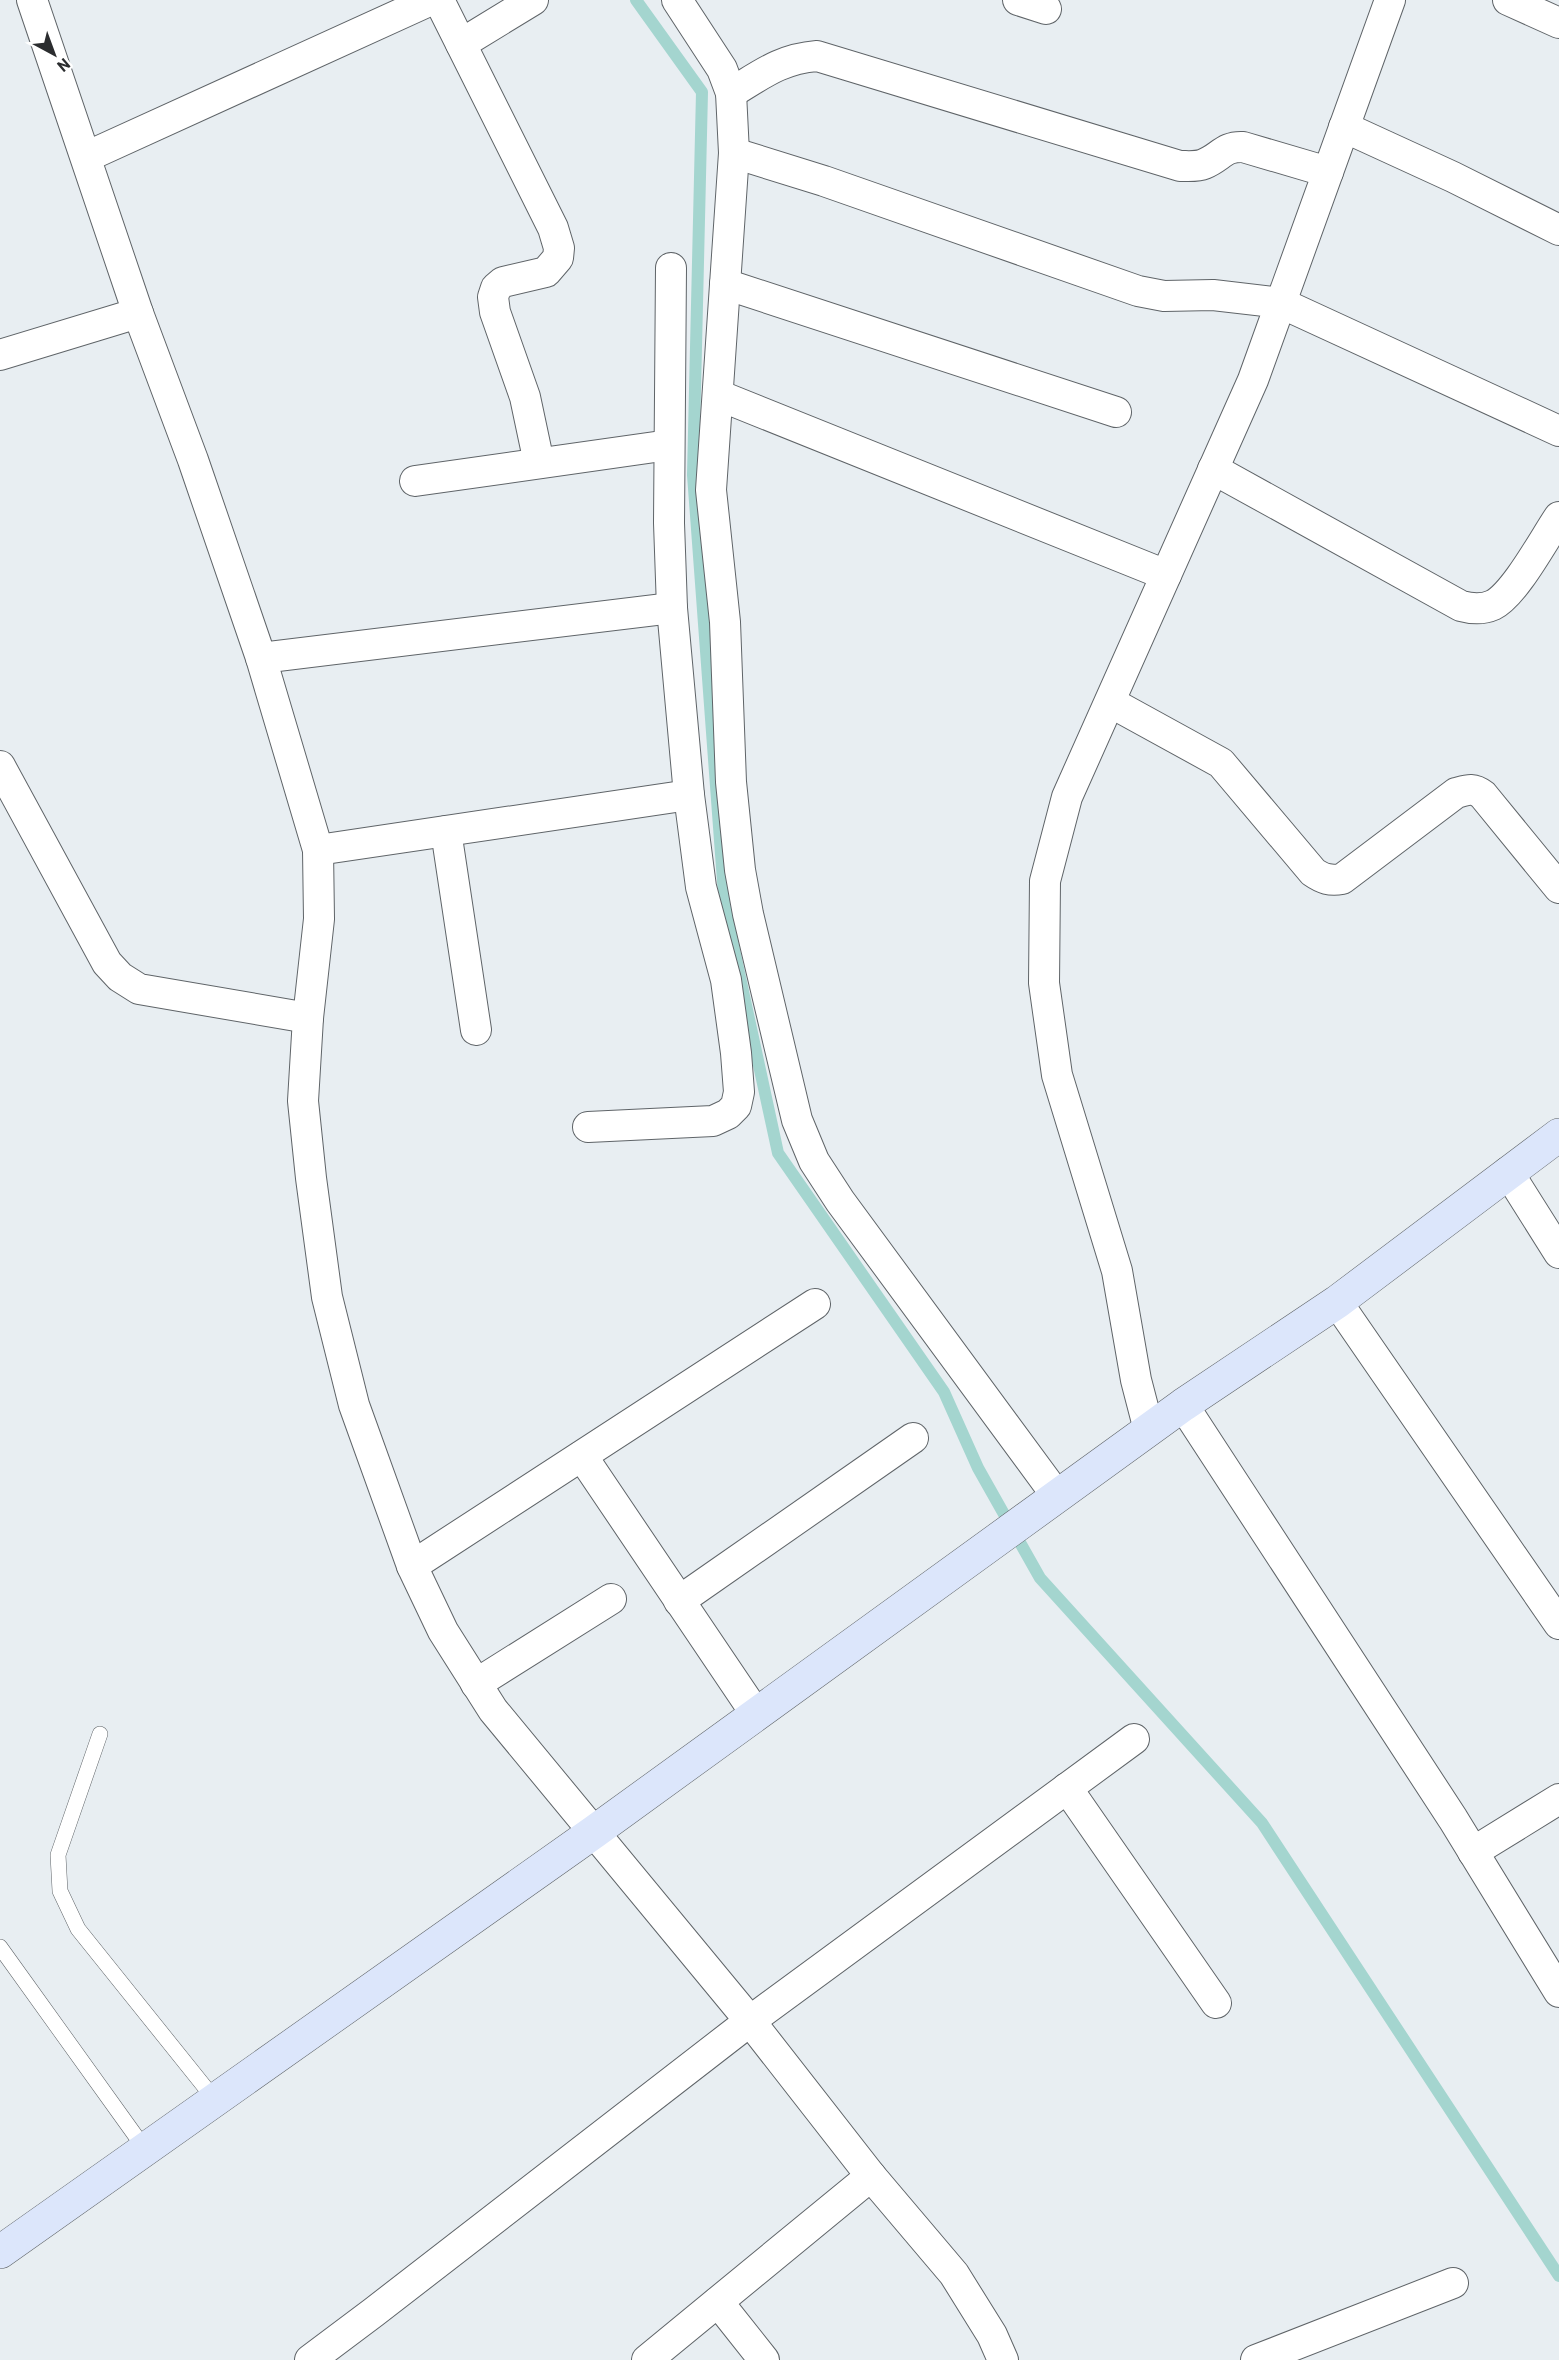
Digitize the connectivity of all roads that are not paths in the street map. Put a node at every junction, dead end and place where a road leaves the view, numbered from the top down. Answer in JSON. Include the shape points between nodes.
{"nodes":[{"id":1,"x":32,"y":0,"type":"edge"},
{"id":2,"x":431,"y":0,"type":"edge"},
{"id":3,"x":439,"y":0,"type":"edge"},
{"id":4,"x":533,"y":0,"type":"edge"},
{"id":5,"x":677,"y":0,"type":"edge"},
{"id":6,"x":1018,"y":0,"type":"edge"},
{"id":7,"x":1390,"y":0,"type":"edge"},
{"id":8,"x":1508,"y":0,"type":"edge"},
{"id":9,"x":1046,"y":9,"type":"dead end"},
{"id":10,"x":1559,"y":23,"type":"edge"},
{"id":11,"x":461,"y":44,"type":"junction"},
{"id":12,"x":731,"y":93,"type":"junction"},
{"id":13,"x":1344,"y":127,"type":"junction"},
{"id":14,"x":735,"y":153,"type":"junction"},
{"id":15,"x":86,"y":157,"type":"junction"},
{"id":16,"x":1328,"y":172,"type":"junction"},
{"id":17,"x":1559,"y":230,"type":"edge"},
{"id":18,"x":671,"y":268,"type":"dead end"},
{"id":19,"x":725,"y":284,"type":"junction"},
{"id":20,"x":1281,"y":303,"type":"junction"},
{"id":21,"x":138,"y":313,"type":"junction"},
{"id":22,"x":0,"y":355,"type":"edge"},
{"id":23,"x":718,"y":395,"type":"junction"},
{"id":24,"x":1116,"y":411,"type":"dead end"},
{"id":25,"x":1559,"y":431,"type":"edge"},
{"id":26,"x":669,"y":445,"type":"junction"},
{"id":27,"x":539,"y":464,"type":"junction"},
{"id":28,"x":1213,"y":469,"type":"junction"},
{"id":29,"x":415,"y":481,"type":"dead end"},
{"id":30,"x":1555,"y":535,"type":"edge"},
{"id":31,"x":1166,"y":575,"type":"junction"},
{"id":32,"x":672,"y":608,"type":"junction"},
{"id":33,"x":261,"y":658,"type":"junction"},
{"id":34,"x":1110,"y":702,"type":"junction"},
{"id":35,"x":0,"y":766,"type":"edge"},
{"id":36,"x":689,"y":795,"type":"junction"},
{"id":37,"x":446,"y":831,"type":"junction"},
{"id":38,"x":318,"y":850,"type":"junction"},
{"id":39,"x":1559,"y":888,"type":"edge"},
{"id":40,"x":308,"y":1018,"type":"junction"},
{"id":41,"x":476,"y":1030,"type":"dead end"},
{"id":42,"x":588,"y":1127,"type":"dead end"},
{"id":43,"x":1559,"y":1135,"type":"edge"},
{"id":44,"x":1508,"y":1172,"type":"junction"},
{"id":45,"x":1559,"y":1253,"type":"edge"},
{"id":46,"x":1337,"y":1302,"type":"junction"},
{"id":47,"x":815,"y":1304,"type":"dead end"},
{"id":48,"x":1183,"y":1405,"type":"junction"},
{"id":49,"x":1149,"y":1430,"type":"junction"},
{"id":50,"x":913,"y":1438,"type":"dead end"},
{"id":51,"x":582,"y":1456,"type":"junction"},
{"id":52,"x":1057,"y":1496,"type":"junction"},
{"id":53,"x":412,"y":1566,"type":"junction"},
{"id":54,"x":612,"y":1599,"type":"dead end"},
{"id":55,"x":679,"y":1601,"type":"junction"},
{"id":56,"x":1559,"y":1624,"type":"edge"},
{"id":57,"x":476,"y":1684,"type":"junction"},
{"id":58,"x":756,"y":1714,"type":"junction"},
{"id":59,"x":100,"y":1734,"type":"dead end"},
{"id":60,"x":1134,"y":1738,"type":"dead end"},
{"id":61,"x":1067,"y":1788,"type":"junction"},
{"id":62,"x":1559,"y":1799,"type":"edge"},
{"id":63,"x":594,"y":1832,"type":"junction"},
{"id":64,"x":1473,"y":1852,"type":"junction"},
{"id":65,"x":0,"y":1947,"type":"edge"},
{"id":66,"x":1559,"y":1992,"type":"edge"},
{"id":67,"x":1216,"y":2003,"type":"dead end"},
{"id":68,"x":750,"y":2021,"type":"junction"},
{"id":69,"x":216,"y":2101,"type":"junction"},
{"id":70,"x":145,"y":2150,"type":"junction"},
{"id":71,"x":871,"y":2176,"type":"junction"},
{"id":72,"x":0,"y":2252,"type":"edge"},
{"id":73,"x":1453,"y":2283,"type":"dead end"},
{"id":74,"x":718,"y":2302,"type":"junction"},
{"id":75,"x":310,"y":2360,"type":"edge"},
{"id":76,"x":647,"y":2360,"type":"edge"},
{"id":77,"x":764,"y":2360,"type":"edge"},
{"id":78,"x":1003,"y":2360,"type":"edge"},
{"id":79,"x":1256,"y":2360,"type":"edge"}],
"edges":[{"from":1,"to":15,"type":"street"},
{"from":2,"to":15,"type":"street"},
{"from":3,"to":11,"type":"street"},
{"from":4,"to":11,"type":"street"},
{"from":5,"to":12,"type":"street","via":[[722,69]]},
{"from":6,"to":9,"type":"street"},
{"from":7,"to":13,"type":"street"},
{"from":8,"to":10,"type":"street"},
{"from":11,"to":27,"type":"street","via":[[553,228],[559,248],[558,258],[546,272],[503,282],[493,297],[525,397]]},
{"from":12,"to":14,"type":"street"},
{"from":12,"to":16,"type":"street","via":[[780,63],[817,56],[1180,166],[1206,163],[1231,147],[1243,147]]},
{"from":13,"to":16,"type":"street"},
{"from":13,"to":17,"type":"street"},
{"from":14,"to":19,"type":"street"},
{"from":14,"to":20,"type":"street","via":[[1138,291],[1164,296],[1213,294]]},
{"from":15,"to":21,"type":"street"},
{"from":16,"to":20,"type":"street"},
{"from":18,"to":26,"type":"street"},
{"from":19,"to":23,"type":"street"},
{"from":19,"to":24,"type":"street"},
{"from":20,"to":25,"type":"street"},
{"from":20,"to":28,"type":"street","via":[[1253,380]]},
{"from":21,"to":22,"type":"street"},
{"from":21,"to":33,"type":"street"},
{"from":23,"to":31,"type":"street"},
{"from":23,"to":52,"type":"street","via":[[711,490],[725,622],[731,782],[748,915],[797,1120],[814,1161],[840,1201]]},
{"from":26,"to":27,"type":"street"},
{"from":26,"to":32,"type":"street"},
{"from":27,"to":29,"type":"street"},
{"from":28,"to":30,"type":"street","via":[[1461,606],[1475,610],[1493,605],[1509,593]]},
{"from":28,"to":31,"type":"street"},
{"from":31,"to":34,"type":"street"},
{"from":32,"to":33,"type":"street"},
{"from":32,"to":36,"type":"street"},
{"from":33,"to":38,"type":"street"},
{"from":34,"to":39,"type":"street","via":[[1221,764],[1323,879],[1342,879],[1468,789],[1483,795]]},
{"from":34,"to":49,"type":"street","via":[[1067,797],[1046,881],[1044,983],[1057,1075],[1117,1272]]},
{"from":35,"to":40,"type":"street","via":[[107,963],[120,977],[139,989]]},
{"from":36,"to":37,"type":"street"},
{"from":36,"to":42,"type":"street","via":[[701,887],[726,980],[736,1053],[736,1106],[713,1121]]},
{"from":37,"to":38,"type":"street"},
{"from":37,"to":41,"type":"street"},
{"from":38,"to":40,"type":"street","via":[[319,919]]},
{"from":40,"to":53,"type":"street","via":[[303,1101],[327,1297],[354,1405]]},
{"from":43,"to":44,"type":"street"},
{"from":44,"to":45,"type":"street"},
{"from":44,"to":46,"type":"street"},
{"from":46,"to":48,"type":"street"},
{"from":46,"to":56,"type":"street"},
{"from":47,"to":51,"type":"street"},
{"from":48,"to":49,"type":"street"},
{"from":48,"to":64,"type":"street"},
{"from":49,"to":52,"type":"street"},
{"from":50,"to":55,"type":"street"},
{"from":51,"to":53,"type":"street"},
{"from":51,"to":55,"type":"street"},
{"from":52,"to":58,"type":"street"},
{"from":53,"to":57,"type":"street","via":[[443,1630]]},
{"from":54,"to":57,"type":"street"},
{"from":55,"to":58,"type":"street"},
{"from":57,"to":63,"type":"street"},
{"from":58,"to":63,"type":"street"},
{"from":59,"to":69,"type":"lane","via":[[58,1855],[60,1891],[78,1929]]},
{"from":60,"to":61,"type":"street"},
{"from":61,"to":67,"type":"street"},
{"from":61,"to":68,"type":"street"},
{"from":62,"to":64,"type":"street"},
{"from":63,"to":68,"type":"street"},
{"from":63,"to":69,"type":"street"},
{"from":64,"to":66,"type":"street"},
{"from":65,"to":70,"type":"lane"},
{"from":68,"to":71,"type":"street"},
{"from":68,"to":75,"type":"street"},
{"from":69,"to":70,"type":"street"},
{"from":70,"to":72,"type":"street"},
{"from":71,"to":74,"type":"street"},
{"from":71,"to":78,"type":"street","via":[[954,2274]]},
{"from":73,"to":79,"type":"street"},
{"from":74,"to":76,"type":"street"},
{"from":74,"to":77,"type":"street"}]}
